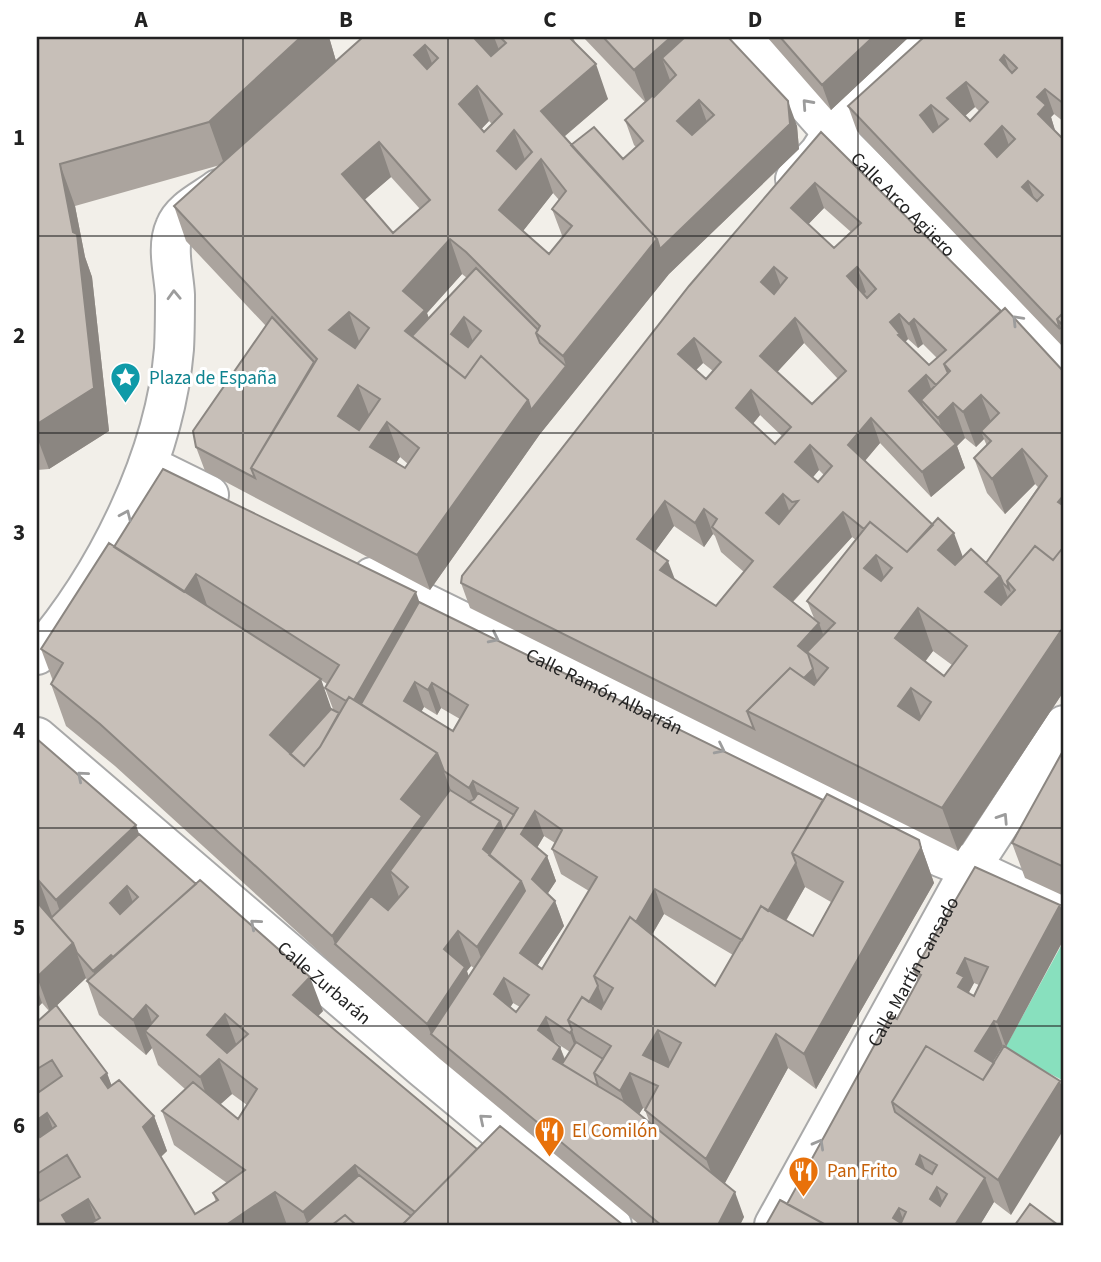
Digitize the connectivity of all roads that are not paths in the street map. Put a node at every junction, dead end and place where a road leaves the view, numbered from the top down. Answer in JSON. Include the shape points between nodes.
{"nodes":[{"id":1,"x":747,"y":37,"type":"edge"},
{"id":2,"x":934,"y":37,"type":"edge"},
{"id":3,"x":832,"y":133,"type":"junction"},
{"id":4,"x":239,"y":171,"type":"edge"},
{"id":5,"x":773,"y":203,"type":"edge"},
{"id":6,"x":1064,"y":369,"type":"edge"},
{"id":7,"x":148,"y":465,"type":"junction"},
{"id":8,"x":234,"y":508,"type":"edge"},
{"id":9,"x":344,"y":563,"type":"edge"},
{"id":10,"x":466,"y":580,"type":"edge"},
{"id":11,"x":442,"y":612,"type":"junction"},
{"id":12,"x":37,"y":655,"type":"edge"},
{"id":13,"x":1064,"y":725,"type":"edge"},
{"id":14,"x":37,"y":737,"type":"edge"},
{"id":15,"x":970,"y":869,"type":"junction"},
{"id":16,"x":1064,"y":911,"type":"edge"},
{"id":17,"x":612,"y":1225,"type":"edge"},
{"id":18,"x":774,"y":1225,"type":"edge"}],
"edges":[{"from":3,"to":1,"type":"street","name":"Calle Arco Agüero","one_way":true},
{"from":2,"to":3,"type":"street"},
{"from":3,"to":5,"type":"street"},
{"from":6,"to":3,"type":"street","name":"Calle Arco Agüero","one_way":true},
{"from":7,"to":4,"type":"street","one_way":true,"via":[[174,350],[171,244],[175,226],[185,212]]},
{"from":7,"to":8,"type":"street"},
{"from":12,"to":7,"type":"street","one_way":true,"via":[[86,587],[120,528]]},
{"from":9,"to":11,"type":"street","name":"Calle Ramón Albarrán"},
{"from":10,"to":11,"type":"street"},
{"from":11,"to":15,"type":"street","name":"Calle Ramón Albarrán","one_way":true},
{"from":15,"to":13,"type":"street","name":"Calle Martín Cansado","one_way":true},
{"from":17,"to":14,"type":"street","name":"Calle Zurbarán","one_way":true},
{"from":15,"to":16,"type":"street","name":"Calle Ramón Albarrán"},
{"from":18,"to":15,"type":"street","name":"Calle Martín Cansado","one_way":true}]}
